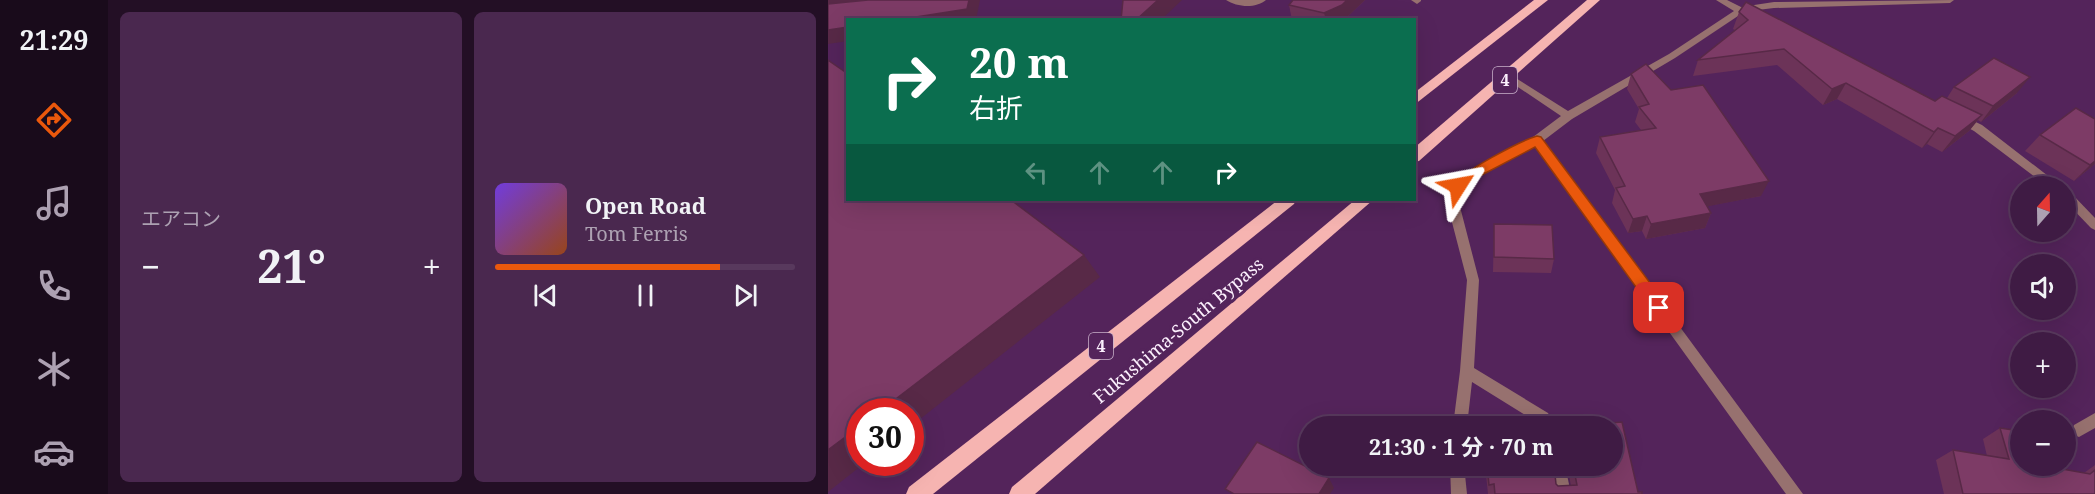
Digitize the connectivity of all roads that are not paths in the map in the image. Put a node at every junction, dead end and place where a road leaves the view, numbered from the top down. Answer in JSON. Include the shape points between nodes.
{"nodes":[{"id":1,"x":1230,"y":0,"type":"edge"},
{"id":2,"x":1262,"y":0,"type":"edge"},
{"id":3,"x":1542,"y":0,"type":"edge"},
{"id":4,"x":1594,"y":0,"type":"edge"},
{"id":5,"x":1720,"y":0,"type":"edge"},
{"id":6,"x":1950,"y":0,"type":"edge"},
{"id":7,"x":1897,"y":1,"type":"edge"},
{"id":8,"x":1809,"y":2,"type":"edge"},
{"id":9,"x":1741,"y":10,"type":"junction"},
{"id":10,"x":1760,"y":20,"type":"edge"},
{"id":11,"x":1508,"y":77,"type":"junction"},
{"id":12,"x":1416,"y":98,"type":"edge"},
{"id":13,"x":1951,"y":114,"type":"edge"},
{"id":14,"x":1568,"y":116,"type":"junction"},
{"id":15,"x":1537,"y":140,"type":"junction"},
{"id":16,"x":1416,"y":155,"type":"edge"},
{"id":17,"x":2042,"y":176,"type":"edge"},
{"id":18,"x":1287,"y":201,"type":"edge"},
{"id":19,"x":1364,"y":201,"type":"edge"},
{"id":20,"x":2076,"y":205,"type":"edge"},
{"id":21,"x":2095,"y":225,"type":"edge"},
{"id":22,"x":1467,"y":371,"type":"junction"},
{"id":23,"x":1461,"y":416,"type":"edge"},
{"id":24,"x":1540,"y":416,"type":"edge"},
{"id":25,"x":2095,"y":420,"type":"edge"},
{"id":26,"x":2079,"y":430,"type":"dead end"},
{"id":27,"x":1458,"y":476,"type":"edge"},
{"id":28,"x":1560,"y":476,"type":"edge"},
{"id":29,"x":916,"y":494,"type":"edge"},
{"id":30,"x":1020,"y":494,"type":"edge"},
{"id":31,"x":1459,"y":494,"type":"edge"},
{"id":32,"x":1563,"y":494,"type":"edge"},
{"id":33,"x":1795,"y":494,"type":"edge"}],
"edges":[{"from":1,"to":2,"type":"street","via":[[1254,4]]},
{"from":3,"to":12,"type":"highway","number":"4"},
{"from":4,"to":11,"type":"highway","number":"4"},
{"from":5,"to":9,"type":"street"},
{"from":6,"to":7,"type":"street"},
{"from":7,"to":8,"type":"street"},
{"from":8,"to":9,"type":"street"},
{"from":9,"to":10,"type":"street"},
{"from":9,"to":14,"type":"street","via":[[1672,56]]},
{"from":11,"to":14,"type":"street"},
{"from":11,"to":16,"type":"highway","number":"4"},
{"from":13,"to":17,"type":"street","via":[[1978,128]]},
{"from":14,"to":15,"type":"street"},
{"from":15,"to":22,"type":"street","via":[[1458,186],[1453,203],[1473,280]]},
{"from":15,"to":33,"type":"street"},
{"from":18,"to":29,"type":"highway","name":"Fukushima-South Bypass","number":"4"},
{"from":19,"to":30,"type":"highway","name":"Fukushima-South Bypass"},
{"from":20,"to":21,"type":"street"},
{"from":22,"to":23,"type":"street"},
{"from":22,"to":24,"type":"street"},
{"from":25,"to":26,"type":"street"},
{"from":27,"to":31,"type":"street"},
{"from":28,"to":32,"type":"street"}]}
